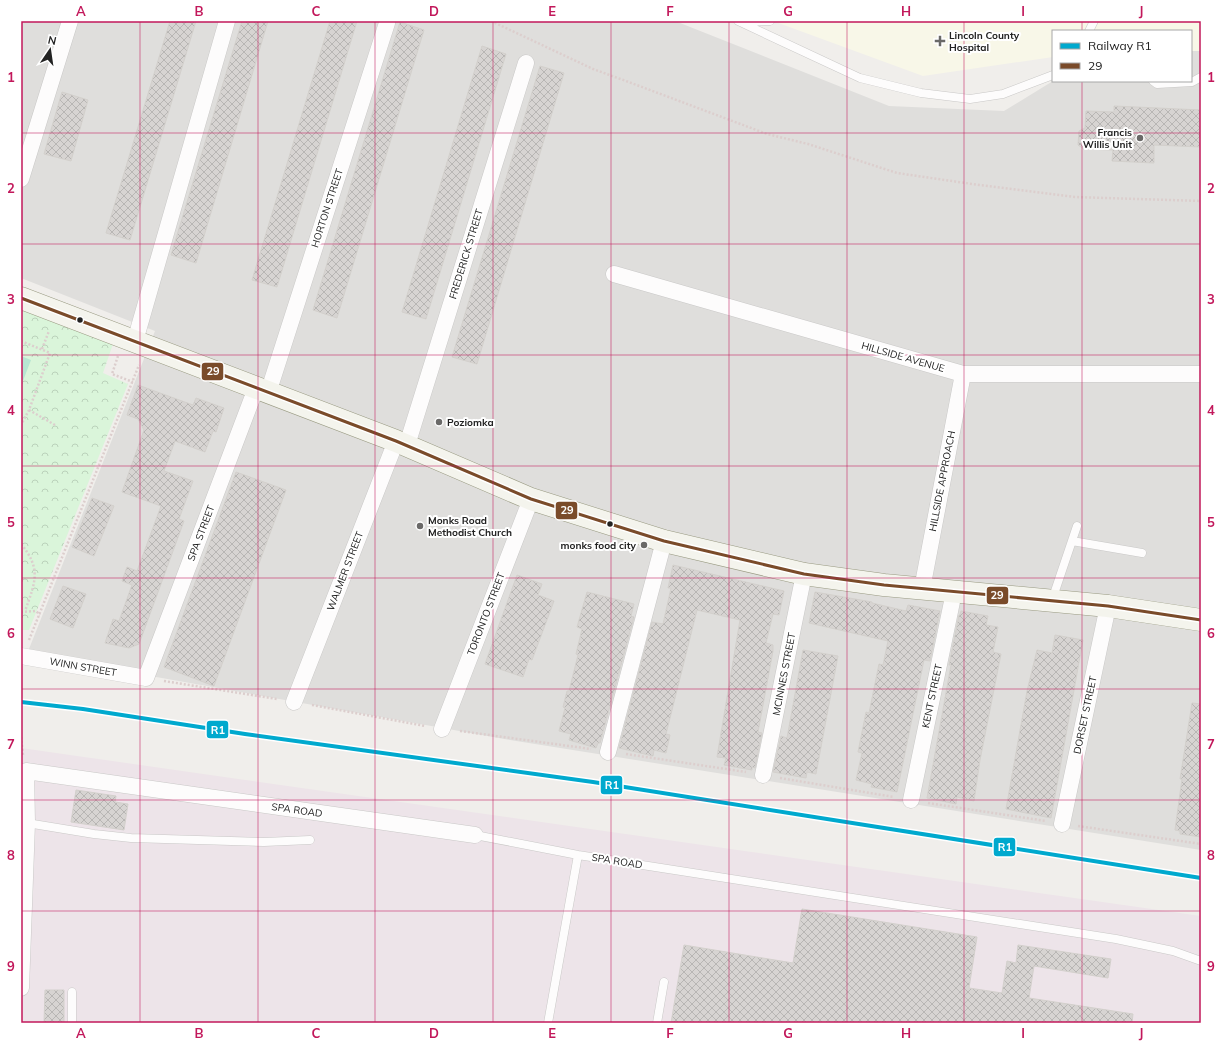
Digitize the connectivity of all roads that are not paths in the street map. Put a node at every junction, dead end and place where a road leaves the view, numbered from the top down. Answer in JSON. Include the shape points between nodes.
{"nodes":[{"id":1,"x":70,"y":21,"type":"edge"},
{"id":2,"x":227,"y":21,"type":"edge"},
{"id":3,"x":770,"y":21,"type":"edge"},
{"id":4,"x":1094,"y":21,"type":"edge"},
{"id":5,"x":739,"y":22,"type":"edge"},
{"id":6,"x":387,"y":23,"type":"dead end"},
{"id":7,"x":1090,"y":30,"type":"edge"},
{"id":8,"x":526,"y":64,"type":"dead end"},
{"id":9,"x":1052,"y":75,"type":"edge"},
{"id":10,"x":1201,"y":77,"type":"edge"},
{"id":11,"x":1154,"y":82,"type":"edge"},
{"id":12,"x":1192,"y":82,"type":"edge"},
{"id":13,"x":1192,"y":82,"type":"edge"},
{"id":14,"x":21,"y":179,"type":"edge"},
{"id":15,"x":614,"y":274,"type":"dead end"},
{"id":16,"x":21,"y":298,"type":"edge"},
{"id":17,"x":130,"y":339,"type":"junction"},
{"id":18,"x":963,"y":374,"type":"junction"},
{"id":19,"x":1201,"y":374,"type":"edge"},
{"id":20,"x":262,"y":390,"type":"junction"},
{"id":21,"x":401,"y":443,"type":"junction"},
{"id":22,"x":531,"y":499,"type":"junction"},
{"id":23,"x":1077,"y":526,"type":"dead end"},
{"id":24,"x":664,"y":541,"type":"junction"},
{"id":25,"x":1072,"y":541,"type":"junction"},
{"id":26,"x":1142,"y":553,"type":"dead end"},
{"id":27,"x":804,"y":574,"type":"junction"},
{"id":28,"x":922,"y":589,"type":"junction"},
{"id":29,"x":954,"y":592,"type":"junction"},
{"id":30,"x":1052,"y":601,"type":"junction"},
{"id":31,"x":1108,"y":606,"type":"junction"},
{"id":32,"x":1201,"y":620,"type":"edge"},
{"id":33,"x":22,"y":656,"type":"edge"},
{"id":34,"x":146,"y":678,"type":"joint"},
{"id":35,"x":294,"y":702,"type":"road end"},
{"id":36,"x":442,"y":729,"type":"road end"},
{"id":37,"x":608,"y":752,"type":"road end"},
{"id":38,"x":763,"y":775,"type":"road end"},
{"id":39,"x":911,"y":800,"type":"road end"},
{"id":40,"x":27,"y":822,"type":"junction"},
{"id":41,"x":1062,"y":824,"type":"road end"},
{"id":42,"x":475,"y":835,"type":"joint"},
{"id":43,"x":310,"y":840,"type":"dead end"},
{"id":44,"x":578,"y":855,"type":"junction"},
{"id":45,"x":1201,"y":961,"type":"edge"},
{"id":46,"x":664,"y":982,"type":"dead end"},
{"id":47,"x":21,"y":988,"type":"edge"},
{"id":48,"x":72,"y":992,"type":"dead end"},
{"id":49,"x":72,"y":1023,"type":"edge"},
{"id":50,"x":548,"y":1023,"type":"edge"},
{"id":51,"x":657,"y":1023,"type":"edge"}],
"edges":[{"from":1,"to":14,"type":"street"},
{"from":2,"to":17,"type":"street"},
{"from":3,"to":5,"type":"lane"},
{"from":4,"to":7,"type":"lane"},
{"from":5,"to":9,"type":"lane","via":[[860,78],[921,93],[970,99],[1003,94]]},
{"from":6,"to":20,"type":"street","name":"HORTON STREET"},
{"from":8,"to":21,"type":"street","name":"FREDERICK STREET"},
{"from":10,"to":12,"type":"lane"},
{"from":11,"to":13,"type":"lane"},
{"from":15,"to":18,"type":"street","name":"HILLSIDE AVENUE"},
{"from":16,"to":17,"type":"main road"},
{"from":17,"to":20,"type":"main road"},
{"from":18,"to":19,"type":"street","name":"HILLSIDE AVENUE"},
{"from":18,"to":28,"type":"street","name":"HILLSIDE APPROACH"},
{"from":20,"to":21,"type":"main road"},
{"from":20,"to":34,"type":"street","name":"SPA STREET"},
{"from":21,"to":22,"type":"main road"},
{"from":21,"to":35,"type":"street","name":"WALMER STREET"},
{"from":22,"to":24,"type":"main road"},
{"from":22,"to":36,"type":"street","name":"TORONTO STREET"},
{"from":23,"to":25,"type":"lane"},
{"from":24,"to":27,"type":"main road"},
{"from":24,"to":37,"type":"street"},
{"from":25,"to":26,"type":"lane"},
{"from":25,"to":30,"type":"lane"},
{"from":27,"to":28,"type":"main road"},
{"from":27,"to":38,"type":"street","name":"MCINNES STREET"},
{"from":28,"to":29,"type":"main road"},
{"from":29,"to":30,"type":"main road"},
{"from":29,"to":39,"type":"street","name":"KENT STREET"},
{"from":30,"to":31,"type":"main road"},
{"from":31,"to":32,"type":"main road"},
{"from":31,"to":41,"type":"street","name":"DORSET STREET"},
{"from":33,"to":34,"type":"street","name":"WINN STREET"},
{"from":40,"to":42,"type":"street","name":"SPA ROAD","via":[[26,772]]},
{"from":40,"to":43,"type":"lane","via":[[131,838],[264,842]]},
{"from":40,"to":47,"type":"street","name":"SPA ROAD"},
{"from":42,"to":44,"type":"lane","name":"SPA ROAD"},
{"from":44,"to":45,"type":"lane","name":"SPA ROAD","via":[[1116,939],[1173,951]]},
{"from":44,"to":50,"type":"lane"},
{"from":46,"to":51,"type":"lane"},
{"from":48,"to":49,"type":"lane"}]}
